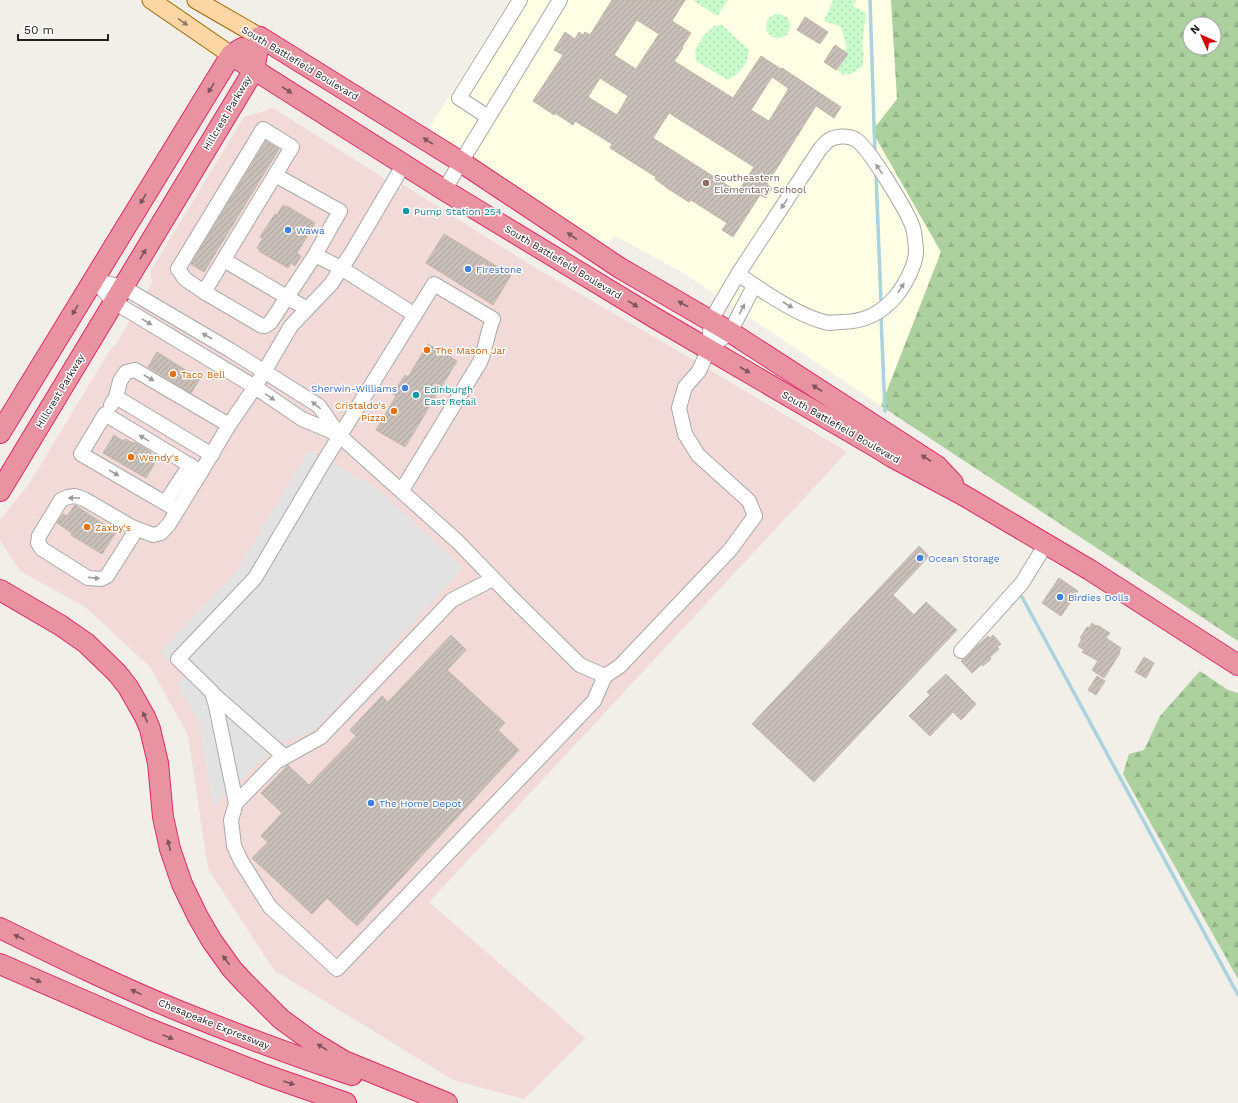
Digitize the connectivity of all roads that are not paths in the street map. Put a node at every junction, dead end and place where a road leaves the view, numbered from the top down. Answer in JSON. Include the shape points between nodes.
{"nodes":[{"id":1,"x":151,"y":0,"type":"edge"},
{"id":2,"x":196,"y":0,"type":"edge"},
{"id":3,"x":520,"y":0,"type":"edge"},
{"id":4,"x":560,"y":0,"type":"edge"},
{"id":5,"x":260,"y":37,"type":"junction"},
{"id":6,"x":231,"y":55,"type":"junction"},
{"id":7,"x":254,"y":70,"type":"junction"},
{"id":8,"x":488,"y":117,"type":"junction"},
{"id":9,"x":461,"y":162,"type":"junction"},
{"id":10,"x":404,"y":164,"type":"junction"},
{"id":11,"x":276,"y":175,"type":"junction"},
{"id":12,"x":444,"y":190,"type":"junction"},
{"id":13,"x":315,"y":254,"type":"junction"},
{"id":14,"x":224,"y":260,"type":"junction"},
{"id":15,"x":341,"y":268,"type":"junction"},
{"id":16,"x":738,"y":274,"type":"junction"},
{"id":17,"x":94,"y":280,"type":"junction"},
{"id":18,"x":754,"y":286,"type":"junction"},
{"id":19,"x":204,"y":292,"type":"junction"},
{"id":20,"x":118,"y":294,"type":"junction"},
{"id":21,"x":287,"y":297,"type":"junction"},
{"id":22,"x":307,"y":309,"type":"junction"},
{"id":23,"x":415,"y":315,"type":"junction"},
{"id":24,"x":711,"y":320,"type":"junction"},
{"id":25,"x":730,"y":332,"type":"junction"},
{"id":26,"x":709,"y":349,"type":"junction"},
{"id":27,"x":264,"y":371,"type":"junction"},
{"id":28,"x":255,"y":387,"type":"junction"},
{"id":29,"x":116,"y":397,"type":"junction"},
{"id":30,"x":105,"y":414,"type":"junction"},
{"id":31,"x":229,"y":425,"type":"junction"},
{"id":32,"x":0,"y":433,"type":"edge"},
{"id":33,"x":340,"y":436,"type":"junction"},
{"id":34,"x":212,"y":454,"type":"junction"},
{"id":35,"x":195,"y":469,"type":"junction"},
{"id":36,"x":402,"y":490,"type":"junction"},
{"id":37,"x":0,"y":491,"type":"edge"},
{"id":38,"x":964,"y":495,"type":"junction"},
{"id":39,"x":171,"y":507,"type":"junction"},
{"id":40,"x":132,"y":527,"type":"junction"},
{"id":41,"x":1046,"y":544,"type":"junction"},
{"id":42,"x":494,"y":579,"type":"junction"},
{"id":43,"x":0,"y":590,"type":"edge"},
{"id":44,"x":961,"y":651,"type":"dead end"},
{"id":45,"x":1238,"y":665,"type":"edge"},
{"id":46,"x":605,"y":676,"type":"junction"},
{"id":47,"x":212,"y":692,"type":"junction"},
{"id":48,"x":285,"y":757,"type":"junction"},
{"id":49,"x":236,"y":804,"type":"junction"},
{"id":50,"x":0,"y":928,"type":"edge"},
{"id":51,"x":0,"y":964,"type":"edge"},
{"id":52,"x":346,"y":1103,"type":"edge"},
{"id":53,"x":435,"y":1103,"type":"edge"},
{"id":54,"x":447,"y":1103,"type":"edge"}],
"edges":[{"from":1,"to":6,"type":"main road","name":"South Battlefield Boulevard","one_way":true},
{"from":2,"to":5,"type":"main road","name":"South Battlefield Boulevard"},
{"from":3,"to":8,"type":"lane","via":[[459,98]]},
{"from":4,"to":8,"type":"lane"},
{"from":5,"to":6,"type":"highway"},
{"from":5,"to":7,"type":"highway","name":"Hillcrest Parkway"},
{"from":9,"to":5,"type":"highway","name":"South Battlefield Boulevard","one_way":true},
{"from":6,"to":7,"type":"highway","name":"South Battlefield Boulevard"},
{"from":6,"to":17,"type":"highway","one_way":true},
{"from":7,"to":10,"type":"highway","name":"South Battlefield Boulevard","one_way":true},
{"from":20,"to":7,"type":"highway","name":"Hillcrest Parkway","one_way":true},
{"from":8,"to":9,"type":"lane"},
{"from":9,"to":12,"type":"lane"},
{"from":24,"to":9,"type":"highway","name":"South Battlefield Boulevard","one_way":true,"via":[[620,268]]},
{"from":10,"to":12,"type":"highway","name":"South Battlefield Boulevard"},
{"from":10,"to":15,"type":"lane"},
{"from":11,"to":13,"type":"lane","via":[[340,211]]},
{"from":11,"to":14,"type":"lane"},
{"from":11,"to":19,"type":"lane","via":[[292,147],[263,129],[178,269],[185,279]]},
{"from":12,"to":26,"type":"highway","name":"South Battlefield Boulevard","one_way":true},
{"from":13,"to":15,"type":"lane"},
{"from":13,"to":21,"type":"lane"},
{"from":14,"to":19,"type":"lane"},
{"from":14,"to":21,"type":"lane"},
{"from":15,"to":22,"type":"lane","via":[[331,284]]},
{"from":15,"to":23,"type":"lane"},
{"from":16,"to":18,"type":"lane"},
{"from":18,"to":16,"type":"lane","one_way":true,"via":[[812,318],[830,323],[864,319],[891,302],[900,290],[910,274],[916,251],[913,228],[901,202],[865,148],[855,140],[842,136],[829,140],[820,149]]},
{"from":16,"to":24,"type":"lane"},
{"from":17,"to":20,"type":"lane"},
{"from":17,"to":32,"type":"highway","one_way":true},
{"from":25,"to":18,"type":"lane","one_way":true},
{"from":19,"to":21,"type":"lane","via":[[262,326],[270,323]]},
{"from":27,"to":20,"type":"lane","one_way":true},
{"from":20,"to":28,"type":"lane","one_way":true},
{"from":20,"to":37,"type":"highway","name":"Hillcrest Parkway"},
{"from":21,"to":22,"type":"lane"},
{"from":22,"to":27,"type":"lane","via":[[291,326]]},
{"from":23,"to":33,"type":"lane"},
{"from":23,"to":36,"type":"lane","via":[[434,284],[492,319],[480,362]]},
{"from":24,"to":25,"type":"highway","name":"South Battlefield Boulevard"},
{"from":24,"to":26,"type":"lane"},
{"from":25,"to":26,"type":"lane"},
{"from":38,"to":25,"type":"highway","name":"South Battlefield Boulevard","one_way":true,"via":[[937,466]]},
{"from":26,"to":38,"type":"highway","name":"South Battlefield Boulevard","one_way":true,"via":[[892,457]]},
{"from":26,"to":46,"type":"lane","via":[[699,371],[685,387],[678,408],[685,434],[698,455],[749,501],[755,516],[730,550],[620,666]]},
{"from":27,"to":28,"type":"lane"},
{"from":33,"to":27,"type":"lane","one_way":true,"via":[[319,406]]},
{"from":28,"to":31,"type":"lane"},
{"from":28,"to":33,"type":"lane","one_way":true,"via":[[302,419]]},
{"from":29,"to":30,"type":"lane"},
{"from":29,"to":31,"type":"lane","one_way":true,"via":[[120,381],[126,372],[135,370]]},
{"from":29,"to":34,"type":"lane"},
{"from":35,"to":30,"type":"lane","one_way":true},
{"from":30,"to":39,"type":"lane","one_way":true,"via":[[81,454]]},
{"from":31,"to":34,"type":"lane"},
{"from":33,"to":36,"type":"lane"},
{"from":33,"to":47,"type":"lane","via":[[255,578],[178,659]]},
{"from":34,"to":35,"type":"lane"},
{"from":35,"to":39,"type":"lane"},
{"from":36,"to":42,"type":"lane"},
{"from":38,"to":41,"type":"highway","name":"South Battlefield Boulevard"},
{"from":39,"to":40,"type":"lane","via":[[161,533],[153,535]]},
{"from":40,"to":40,"type":"lane","one_way":true,"via":[[84,499],[68,497],[61,500],[39,536],[38,543],[42,549],[88,578],[101,579],[107,576],[133,535]]},
{"from":41,"to":44,"type":"lane","via":[[1022,583]]},
{"from":41,"to":45,"type":"highway","name":"South Battlefield Boulevard"},
{"from":42,"to":46,"type":"lane","via":[[580,665]]},
{"from":42,"to":48,"type":"lane","via":[[452,600],[321,737]]},
{"from":54,"to":43,"type":"highway","one_way":true,"via":[[344,1061],[281,1019],[245,984],[212,941],[182,884],[170,850],[163,817],[158,763],[150,729],[128,687],[86,643]]},
{"from":46,"to":49,"type":"lane","via":[[594,701],[337,970],[270,907],[240,861],[234,846],[231,820]]},
{"from":47,"to":48,"type":"lane"},
{"from":47,"to":49,"type":"lane"},
{"from":48,"to":49,"type":"lane","via":[[276,762]]},
{"from":53,"to":50,"type":"highway","name":"Chesapeake Expressway","one_way":true,"via":[[307,1060],[178,1010],[71,963]]},
{"from":51,"to":52,"type":"highway","one_way":true,"via":[[162,1034]]}]}
